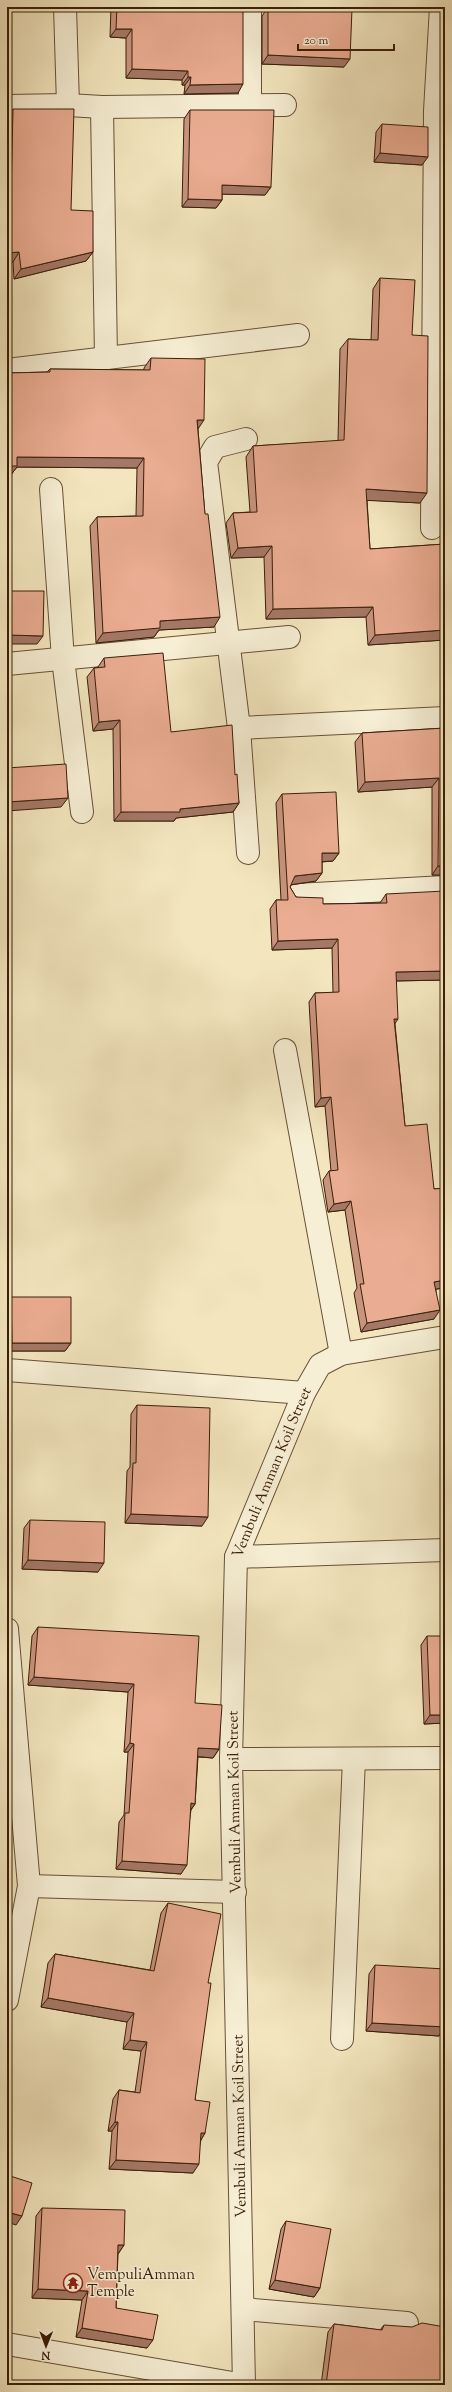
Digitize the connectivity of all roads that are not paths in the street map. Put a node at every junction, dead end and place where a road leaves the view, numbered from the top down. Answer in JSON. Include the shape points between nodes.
{"nodes":[{"id":1,"x":65,"y":7,"type":"edge"},
{"id":2,"x":250,"y":7,"type":"edge"},
{"id":3,"x":441,"y":7,"type":"edge"},
{"id":4,"x":68,"y":104,"type":"junction"},
{"id":5,"x":285,"y":105,"type":"dead end"},
{"id":6,"x":7,"y":106,"type":"edge"},
{"id":7,"x":250,"y":106,"type":"junction"},
{"id":8,"x":102,"y":107,"type":"junction"},
{"id":9,"x":298,"y":335,"type":"dead end"},
{"id":10,"x":106,"y":358,"type":"junction"},
{"id":11,"x":7,"y":370,"type":"edge"},
{"id":12,"x":246,"y":439,"type":"dead end"},
{"id":13,"x":51,"y":489,"type":"dead end"},
{"id":14,"x":432,"y":528,"type":"dead end"},
{"id":15,"x":289,"y":637,"type":"dead end"},
{"id":16,"x":227,"y":642,"type":"junction"},
{"id":17,"x":63,"y":659,"type":"junction"},
{"id":18,"x":7,"y":664,"type":"edge"},
{"id":19,"x":445,"y":718,"type":"edge"},
{"id":20,"x":239,"y":728,"type":"junction"},
{"id":21,"x":82,"y":812,"type":"dead end"},
{"id":22,"x":248,"y":853,"type":"dead end"},
{"id":23,"x":445,"y":887,"type":"edge"},
{"id":24,"x":296,"y":895,"type":"edge"},
{"id":25,"x":285,"y":1050,"type":"dead end"},
{"id":26,"x":445,"y":1336,"type":"edge"},
{"id":27,"x":341,"y":1354,"type":"junction"},
{"id":28,"x":7,"y":1370,"type":"edge"},
{"id":29,"x":304,"y":1393,"type":"junction"},
{"id":30,"x":445,"y":1550,"type":"edge"},
{"id":31,"x":236,"y":1557,"type":"junction"},
{"id":32,"x":8,"y":1639,"type":"edge"},
{"id":33,"x":445,"y":1758,"type":"edge"},
{"id":34,"x":231,"y":1759,"type":"junction"},
{"id":35,"x":354,"y":1759,"type":"junction"},
{"id":36,"x":29,"y":1886,"type":"junction"},
{"id":37,"x":235,"y":1892,"type":"junction"},
{"id":38,"x":7,"y":2000,"type":"edge"},
{"id":39,"x":342,"y":2039,"type":"dead end"},
{"id":40,"x":243,"y":2309,"type":"junction"},
{"id":41,"x":407,"y":2323,"type":"dead end"},
{"id":42,"x":7,"y":2344,"type":"edge"},
{"id":43,"x":244,"y":2385,"type":"edge"}],
"edges":[{"from":1,"to":4,"type":"street"},
{"from":2,"to":7,"type":"street"},
{"from":3,"to":14,"type":"street","via":[[435,111]]},
{"from":4,"to":6,"type":"street"},
{"from":4,"to":8,"type":"street"},
{"from":5,"to":7,"type":"street"},
{"from":7,"to":8,"type":"street"},
{"from":8,"to":10,"type":"street"},
{"from":9,"to":10,"type":"street"},
{"from":10,"to":11,"type":"street"},
{"from":12,"to":16,"type":"street","via":[[215,447],[206,462]]},
{"from":13,"to":17,"type":"street"},
{"from":15,"to":16,"type":"street"},
{"from":16,"to":17,"type":"street"},
{"from":16,"to":20,"type":"street"},
{"from":17,"to":18,"type":"street"},
{"from":17,"to":21,"type":"street"},
{"from":19,"to":20,"type":"street"},
{"from":20,"to":22,"type":"street"},
{"from":23,"to":24,"type":"street"},
{"from":25,"to":27,"type":"street"},
{"from":26,"to":27,"type":"street","name":"Vembuli Amman Koil Street"},
{"from":27,"to":29,"type":"street","name":"Vembuli Amman Koil Street","via":[[320,1365]]},
{"from":28,"to":29,"type":"street"},
{"from":29,"to":31,"type":"street","name":"Vembuli Amman Koil Street"},
{"from":30,"to":31,"type":"street"},
{"from":31,"to":34,"type":"street","name":"Vembuli Amman Koil Street"},
{"from":32,"to":36,"type":"street"},
{"from":33,"to":35,"type":"street"},
{"from":34,"to":35,"type":"street"},
{"from":34,"to":37,"type":"street","name":"Vembuli Amman Koil Street"},
{"from":35,"to":39,"type":"street"},
{"from":36,"to":37,"type":"street"},
{"from":36,"to":38,"type":"street"},
{"from":37,"to":40,"type":"street","name":"Vembuli Amman Koil Street"},
{"from":40,"to":41,"type":"street"},
{"from":40,"to":43,"type":"street","name":"Vembuli Amman Koil Street"},
{"from":42,"to":43,"type":"street"}]}
